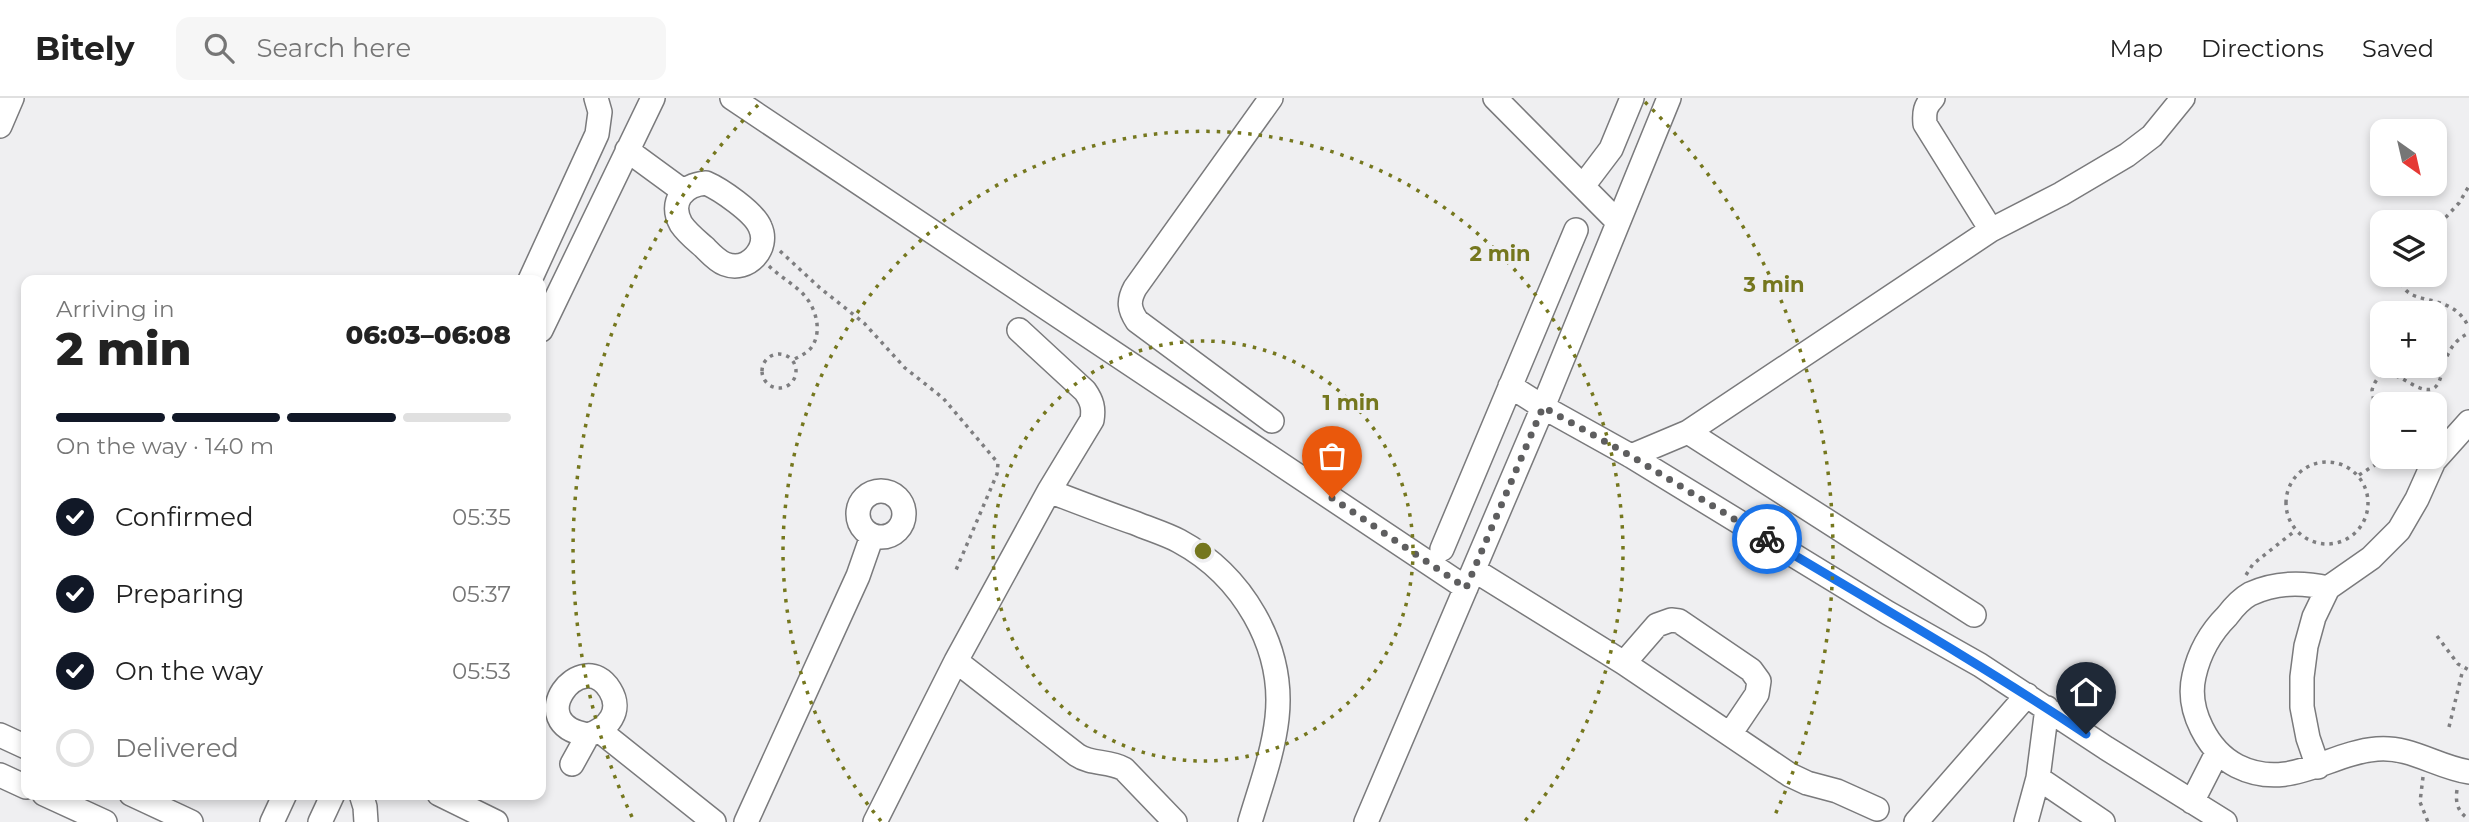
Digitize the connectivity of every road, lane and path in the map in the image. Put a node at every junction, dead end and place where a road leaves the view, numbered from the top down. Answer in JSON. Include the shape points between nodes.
{"nodes":[{"id":1,"x":12,"y":98,"type":"edge"},
{"id":2,"x":596,"y":98,"type":"edge"},
{"id":3,"x":653,"y":98,"type":"edge"},
{"id":4,"x":732,"y":98,"type":"edge"},
{"id":5,"x":1270,"y":98,"type":"edge"},
{"id":6,"x":1495,"y":98,"type":"edge"},
{"id":7,"x":1632,"y":98,"type":"edge"},
{"id":8,"x":1669,"y":98,"type":"edge"},
{"id":9,"x":1933,"y":98,"type":"edge"},
{"id":10,"x":2183,"y":98,"type":"edge"},
{"id":11,"x":0,"y":126,"type":"edge"},
{"id":12,"x":626,"y":149,"type":"junction"},
{"id":13,"x":1583,"y":186,"type":"junction"},
{"id":14,"x":2469,"y":186,"type":"edge"},
{"id":15,"x":683,"y":191,"type":"junction"},
{"id":16,"x":564,"y":210,"type":"junction"},
{"id":17,"x":2447,"y":216,"type":"edge"},
{"id":18,"x":591,"y":222,"type":"junction"},
{"id":19,"x":1618,"y":222,"type":"junction"},
{"id":20,"x":1576,"y":230,"type":"dead end"},
{"id":21,"x":1991,"y":230,"type":"junction"},
{"id":22,"x":760,"y":245,"type":"junction"},
{"id":23,"x":532,"y":275,"type":"edge"},
{"id":24,"x":2403,"y":287,"type":"edge"},
{"id":25,"x":546,"y":319,"type":"edge"},
{"id":26,"x":1019,"y":330,"type":"dead end"},
{"id":27,"x":2469,"y":330,"type":"edge"},
{"id":28,"x":792,"y":360,"type":"junction"},
{"id":29,"x":1510,"y":386,"type":"junction"},
{"id":30,"x":2372,"y":392,"type":"edge"},
{"id":31,"x":1543,"y":407,"type":"junction"},
{"id":32,"x":1272,"y":421,"type":"dead end"},
{"id":33,"x":2469,"y":422,"type":"edge"},
{"id":34,"x":1688,"y":432,"type":"junction"},
{"id":35,"x":1631,"y":456,"type":"junction"},
{"id":36,"x":2370,"y":468,"type":"edge"},
{"id":37,"x":2359,"y":475,"type":"junction"},
{"id":38,"x":1049,"y":491,"type":"junction"},
{"id":39,"x":2296,"y":530,"type":"junction"},
{"id":40,"x":872,"y":536,"type":"dead end"},
{"id":41,"x":1442,"y":549,"type":"dead end"},
{"id":42,"x":956,"y":570,"type":"dead end"},
{"id":43,"x":1470,"y":579,"type":"junction"},
{"id":44,"x":2328,"y":588,"type":"junction"},
{"id":45,"x":2247,"y":596,"type":"junction"},
{"id":46,"x":1974,"y":615,"type":"dead end"},
{"id":47,"x":2437,"y":636,"type":"dead end"},
{"id":48,"x":956,"y":661,"type":"junction"},
{"id":49,"x":1624,"y":663,"type":"junction"},
{"id":50,"x":2463,"y":669,"type":"junction"},
{"id":51,"x":2469,"y":670,"type":"edge"},
{"id":52,"x":2027,"y":695,"type":"junction"},
{"id":53,"x":2047,"y":708,"type":"junction"},
{"id":54,"x":2449,"y":727,"type":"dead end"},
{"id":55,"x":1730,"y":734,"type":"junction"},
{"id":56,"x":0,"y":735,"type":"edge"},
{"id":57,"x":21,"y":745,"type":"edge"},
{"id":58,"x":2217,"y":753,"type":"junction"},
{"id":59,"x":2427,"y":758,"type":"junction"},
{"id":60,"x":572,"y":764,"type":"dead end"},
{"id":61,"x":2318,"y":767,"type":"junction"},
{"id":62,"x":2465,"y":771,"type":"edge"},
{"id":63,"x":0,"y":775,"type":"edge"},
{"id":64,"x":2038,"y":778,"type":"junction"},
{"id":65,"x":21,"y":785,"type":"edge"},
{"id":66,"x":57,"y":800,"type":"edge"},
{"id":67,"x":144,"y":800,"type":"edge"},
{"id":68,"x":282,"y":800,"type":"edge"},
{"id":69,"x":330,"y":800,"type":"edge"},
{"id":70,"x":363,"y":800,"type":"edge"},
{"id":71,"x":451,"y":800,"type":"edge"},
{"id":72,"x":2192,"y":802,"type":"junction"},
{"id":73,"x":1877,"y":809,"type":"dead end"},
{"id":74,"x":2469,"y":819,"type":"edge"},
{"id":75,"x":105,"y":822,"type":"edge"},
{"id":76,"x":191,"y":822,"type":"edge"},
{"id":77,"x":272,"y":822,"type":"edge"},
{"id":78,"x":320,"y":822,"type":"edge"},
{"id":79,"x":366,"y":822,"type":"edge"},
{"id":80,"x":496,"y":822,"type":"edge"},
{"id":81,"x":715,"y":822,"type":"edge"},
{"id":82,"x":746,"y":822,"type":"edge"},
{"id":83,"x":875,"y":822,"type":"edge"},
{"id":84,"x":1175,"y":822,"type":"edge"},
{"id":85,"x":1250,"y":822,"type":"edge"},
{"id":86,"x":1366,"y":822,"type":"edge"},
{"id":87,"x":1916,"y":822,"type":"edge"},
{"id":88,"x":2026,"y":822,"type":"edge"},
{"id":89,"x":2103,"y":822,"type":"edge"},
{"id":90,"x":2225,"y":822,"type":"edge"},
{"id":91,"x":2428,"y":822,"type":"edge"}],
"edges":[{"from":1,"to":11,"type":"street"},
{"from":2,"to":16,"type":"street","via":[[600,112],[597,134]]},
{"from":3,"to":12,"type":"street"},
{"from":4,"to":43,"type":"street"},
{"from":5,"to":32,"type":"street","via":[[1129,299],[1137,321]]},
{"from":6,"to":13,"type":"street"},
{"from":7,"to":13,"type":"street","via":[[1611,149]]},
{"from":8,"to":19,"type":"street"},
{"from":9,"to":21,"type":"street","via":[[1924,114],[1925,124]]},
{"from":10,"to":21,"type":"street","via":[[2152,136],[2127,155]]},
{"from":12,"to":15,"type":"street"},
{"from":12,"to":18,"type":"street"},
{"from":13,"to":19,"type":"street"},
{"from":14,"to":17,"type":"path"},
{"from":15,"to":22,"type":"street","via":[[694,184],[716,187],[754,218],[760,226]]},
{"from":15,"to":22,"type":"street","via":[[677,200],[680,222],[715,258],[737,266],[749,263]]},
{"from":16,"to":18,"type":"street"},
{"from":16,"to":23,"type":"street"},
{"from":18,"to":25,"type":"street"},
{"from":19,"to":31,"type":"street"},
{"from":20,"to":29,"type":"street"},
{"from":21,"to":34,"type":"street"},
{"from":22,"to":28,"type":"path","via":[[780,278],[806,296],[814,312],[816,338],[811,348]]},
{"from":22,"to":42,"type":"path","via":[[864,323],[905,368],[943,398],[999,463]]},
{"from":24,"to":27,"type":"path","via":[[2412,295],[2456,309]]},
{"from":26,"to":38,"type":"street","via":[[1085,391],[1094,410]]},
{"from":27,"to":30,"type":"path","via":[[2444,359],[2438,385],[2424,389],[2387,374],[2374,383]]},
{"from":28,"to":28,"type":"path","via":[[780,354],[768,358],[761,370],[765,383],[777,389],[790,385],[796,373]]},
{"from":29,"to":31,"type":"street"},
{"from":29,"to":41,"type":"street"},
{"from":31,"to":35,"type":"street"},
{"from":31,"to":43,"type":"street"},
{"from":33,"to":44,"type":"street","via":[[2434,461],[2399,530],[2371,558]]},
{"from":34,"to":35,"type":"street"},
{"from":34,"to":46,"type":"street"},
{"from":35,"to":52,"type":"street"},
{"from":36,"to":37,"type":"path"},
{"from":37,"to":39,"type":"path","via":[[2369,507],[2353,535],[2342,542],[2317,543]]},
{"from":37,"to":39,"type":"path","via":[[2331,461],[2300,471],[2286,499]]},
{"from":38,"to":48,"type":"street"},
{"from":38,"to":85,"type":"street","via":[[1177,540],[1211,562],[1240,590],[1263,629],[1276,683],[1277,717]]},
{"from":39,"to":45,"type":"path","via":[[2246,573]]},
{"from":40,"to":82,"type":"street"},
{"from":43,"to":49,"type":"street"},
{"from":43,"to":86,"type":"street"},
{"from":44,"to":45,"type":"street","via":[[2290,583]]},
{"from":44,"to":61,"type":"street","via":[[2308,636],[2302,677],[2302,707]]},
{"from":45,"to":58,"type":"street","via":[[2214,630],[2193,678],[2194,705],[2202,730]]},
{"from":47,"to":50,"type":"path"},
{"from":48,"to":83,"type":"street"},
{"from":48,"to":84,"type":"street","via":[[1077,755],[1124,769]]},
{"from":49,"to":55,"type":"street"},
{"from":49,"to":55,"type":"street","via":[[1657,625],[1671,620],[1686,624],[1751,670],[1759,681],[1757,694]]},
{"from":50,"to":51,"type":"path"},
{"from":50,"to":54,"type":"path"},
{"from":52,"to":53,"type":"street"},
{"from":52,"to":87,"type":"street"},
{"from":53,"to":64,"type":"street"},
{"from":53,"to":72,"type":"street"},
{"from":55,"to":73,"type":"street","via":[[1798,780]]},
{"from":56,"to":57,"type":"street"},
{"from":58,"to":61,"type":"street","via":[[2256,772],[2281,775]]},
{"from":58,"to":72,"type":"street"},
{"from":59,"to":61,"type":"street","via":[[2377,749]]},
{"from":59,"to":62,"type":"street"},
{"from":59,"to":91,"type":"path","via":[[2420,802]]},
{"from":60,"to":81,"type":"street","via":[[594,733]]},
{"from":62,"to":74,"type":"path","via":[[2456,797],[2463,816]]},
{"from":63,"to":65,"type":"street"},
{"from":64,"to":88,"type":"street"},
{"from":64,"to":89,"type":"street"},
{"from":66,"to":75,"type":"street"},
{"from":67,"to":76,"type":"street"},
{"from":68,"to":77,"type":"street"},
{"from":69,"to":78,"type":"street"},
{"from":70,"to":79,"type":"street"},
{"from":71,"to":80,"type":"street"},
{"from":72,"to":90,"type":"street"}]}
